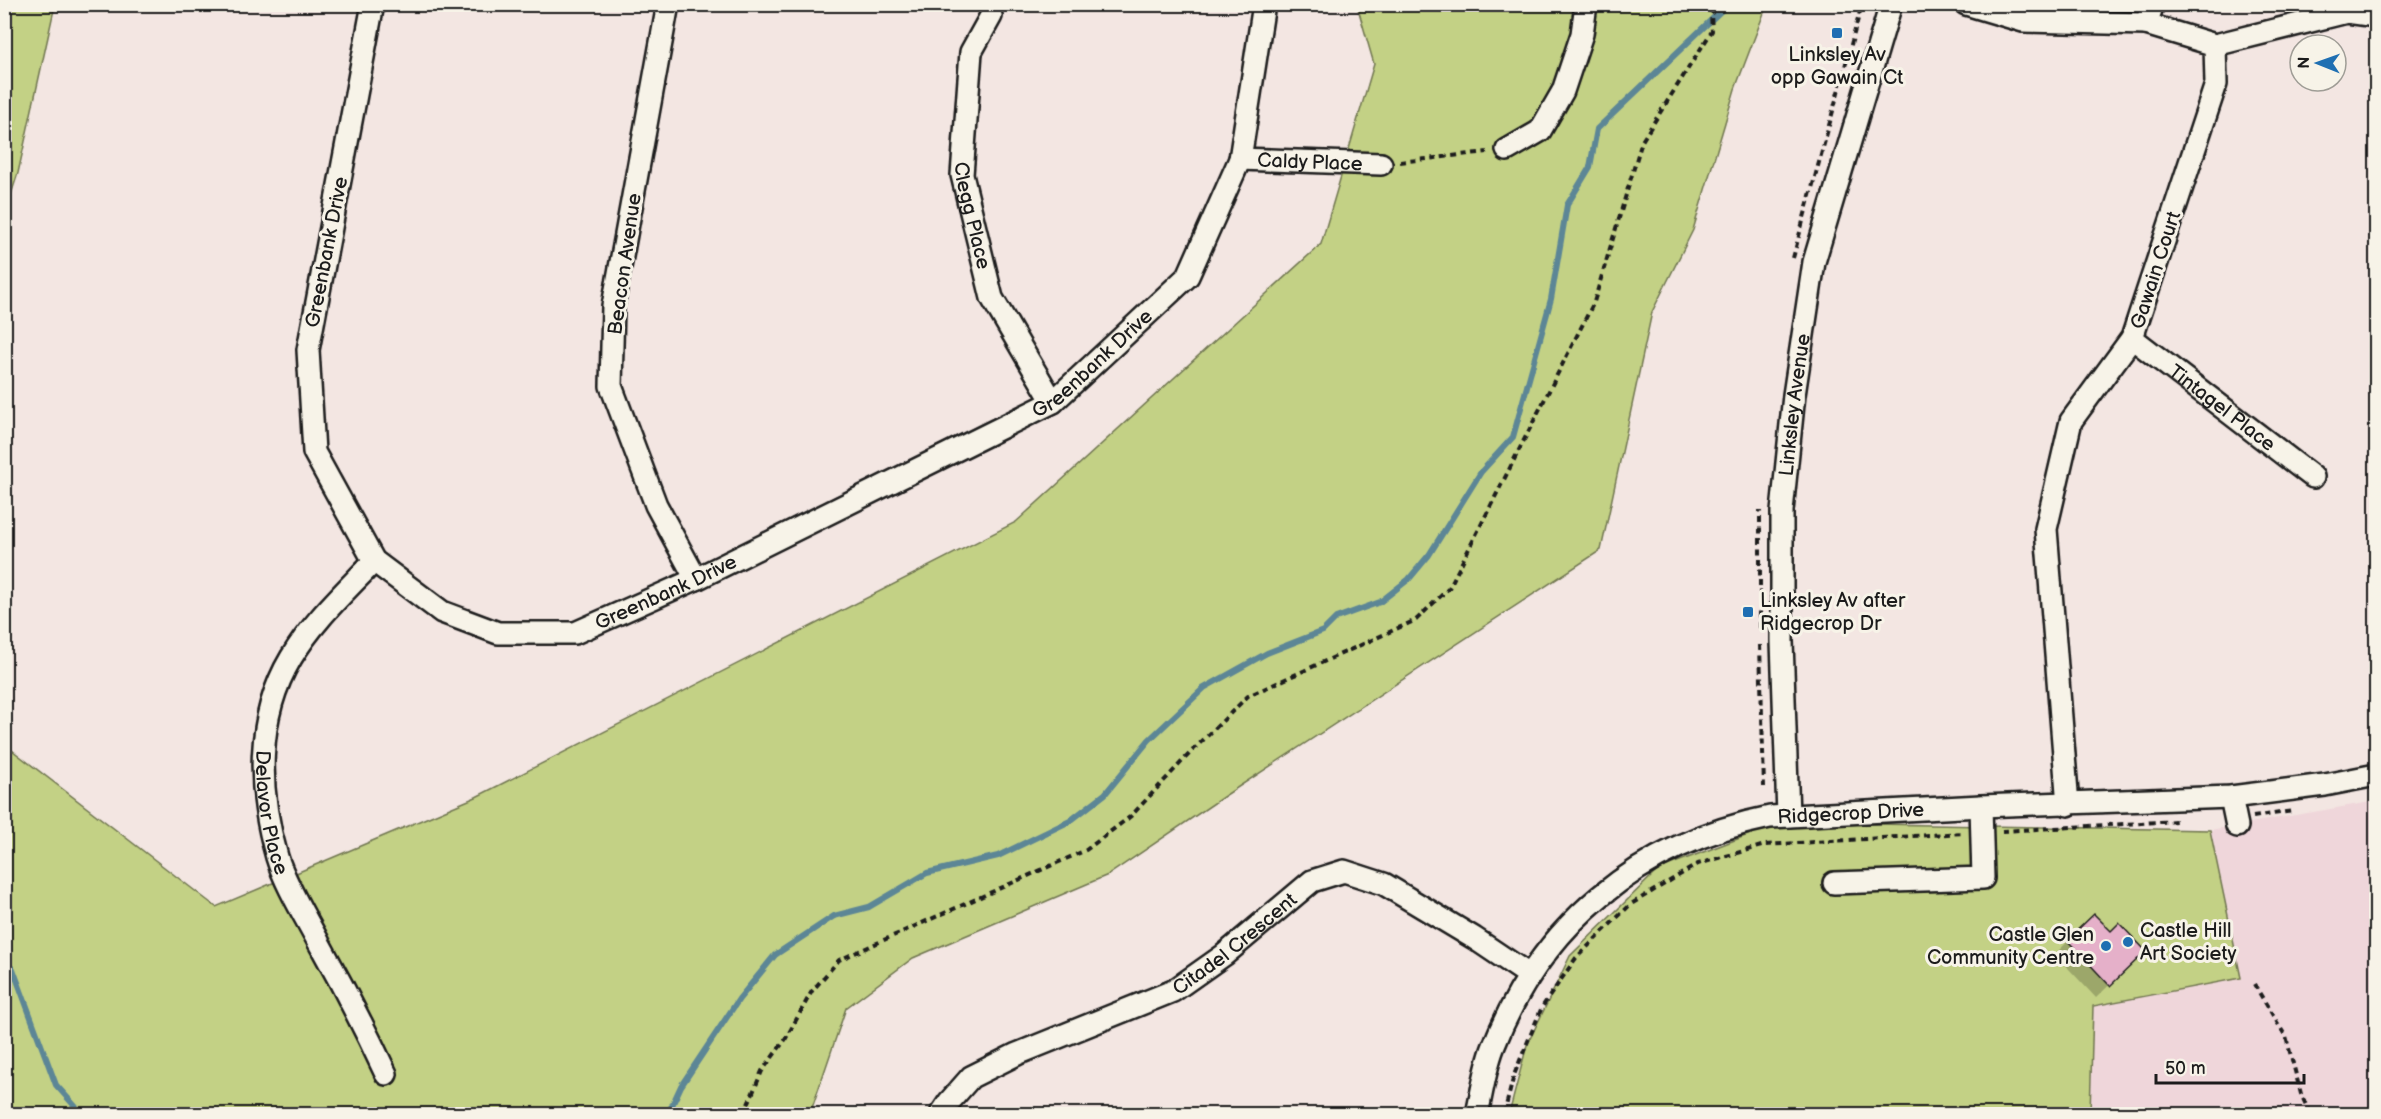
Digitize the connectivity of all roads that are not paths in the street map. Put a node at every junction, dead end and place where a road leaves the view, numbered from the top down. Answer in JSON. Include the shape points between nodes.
{"nodes":[{"id":1,"x":373,"y":4,"type":"edge"},
{"id":2,"x":668,"y":4,"type":"edge"},
{"id":3,"x":1264,"y":4,"type":"edge"},
{"id":4,"x":1586,"y":4,"type":"edge"},
{"id":5,"x":1890,"y":4,"type":"edge"},
{"id":6,"x":1966,"y":4,"type":"edge"},
{"id":7,"x":2150,"y":14,"type":"edge"},
{"id":8,"x":991,"y":16,"type":"dead end"},
{"id":9,"x":2376,"y":16,"type":"edge"},
{"id":10,"x":2215,"y":45,"type":"junction"},
{"id":11,"x":1507,"y":150,"type":"road end"},
{"id":12,"x":1240,"y":159,"type":"junction"},
{"id":13,"x":1381,"y":164,"type":"road end"},
{"id":14,"x":2132,"y":338,"type":"junction"},
{"id":15,"x":1053,"y":402,"type":"junction"},
{"id":16,"x":2313,"y":477,"type":"dead end"},
{"id":17,"x":374,"y":561,"type":"junction"},
{"id":18,"x":696,"y":579,"type":"junction"},
{"id":19,"x":2376,"y":775,"type":"edge"},
{"id":20,"x":2231,"y":797,"type":"junction"},
{"id":21,"x":2068,"y":805,"type":"junction"},
{"id":22,"x":1981,"y":806,"type":"junction"},
{"id":23,"x":1788,"y":816,"type":"junction"},
{"id":24,"x":2237,"y":826,"type":"dead end"},
{"id":25,"x":1834,"y":884,"type":"dead end"},
{"id":26,"x":1529,"y":975,"type":"junction"},
{"id":27,"x":386,"y":1074,"type":"dead end"},
{"id":28,"x":941,"y":1114,"type":"edge"},
{"id":29,"x":1477,"y":1114,"type":"edge"}],
"edges":[{"from":1,"to":17,"type":"street","name":"Greenbank Drive","via":[[308,350],[314,452]]},
{"from":2,"to":18,"type":"street","name":"Beacon Avenue","via":[[614,306],[611,386],[656,505]]},
{"from":3,"to":12,"type":"street","name":"Greenbank Drive"},
{"from":4,"to":11,"type":"street","via":[[1582,34],[1563,91],[1540,131]]},
{"from":5,"to":23,"type":"street","name":"Linksley Avenue","via":[[1814,262],[1791,419],[1782,511]]},
{"from":6,"to":7,"type":"street","via":[[2023,21]]},
{"from":7,"to":10,"type":"street"},
{"from":8,"to":15,"type":"street","name":"Clegg Place","via":[[971,52],[962,175],[992,298]]},
{"from":9,"to":10,"type":"street","via":[[2347,12]]},
{"from":10,"to":14,"type":"street","name":"Gawain Court","via":[[2216,84]]},
{"from":12,"to":13,"type":"street","name":"Caldy Place"},
{"from":12,"to":15,"type":"street","name":"Greenbank Drive","via":[[1188,276]]},
{"from":14,"to":16,"type":"street","name":"Tintagel Place"},
{"from":14,"to":21,"type":"street","name":"Gawain Court","via":[[2071,421],[2046,529]]},
{"from":15,"to":18,"type":"street","name":"Greenbank Drive"},
{"from":17,"to":18,"type":"street","name":"Greenbank Drive","via":[[442,612],[498,633],[574,633]]},
{"from":17,"to":27,"type":"street","name":"Delavor Place","via":[[317,620],[290,659],[272,700],[262,757],[264,801],[278,859]]},
{"from":19,"to":20,"type":"street","name":"Ridgecrop Drive"},
{"from":20,"to":21,"type":"street","name":"Ridgecrop Drive"},
{"from":20,"to":24,"type":"street"},
{"from":21,"to":22,"type":"street","name":"Ridgecrop Drive"},
{"from":22,"to":23,"type":"street","name":"Ridgecrop Drive"},
{"from":22,"to":25,"type":"street","via":[[1983,878]]},
{"from":23,"to":26,"type":"street","name":"Ridgecrop Drive","via":[[1746,822],[1658,855],[1611,886],[1568,925]]},
{"from":26,"to":28,"type":"street","name":"Citadel Crescent","via":[[1384,884],[1344,871],[1312,881],[1224,955],[1173,991],[1017,1054],[971,1077]]},
{"from":26,"to":29,"type":"street","name":"Ridgecrop Drive","via":[[1493,1049]]}]}
